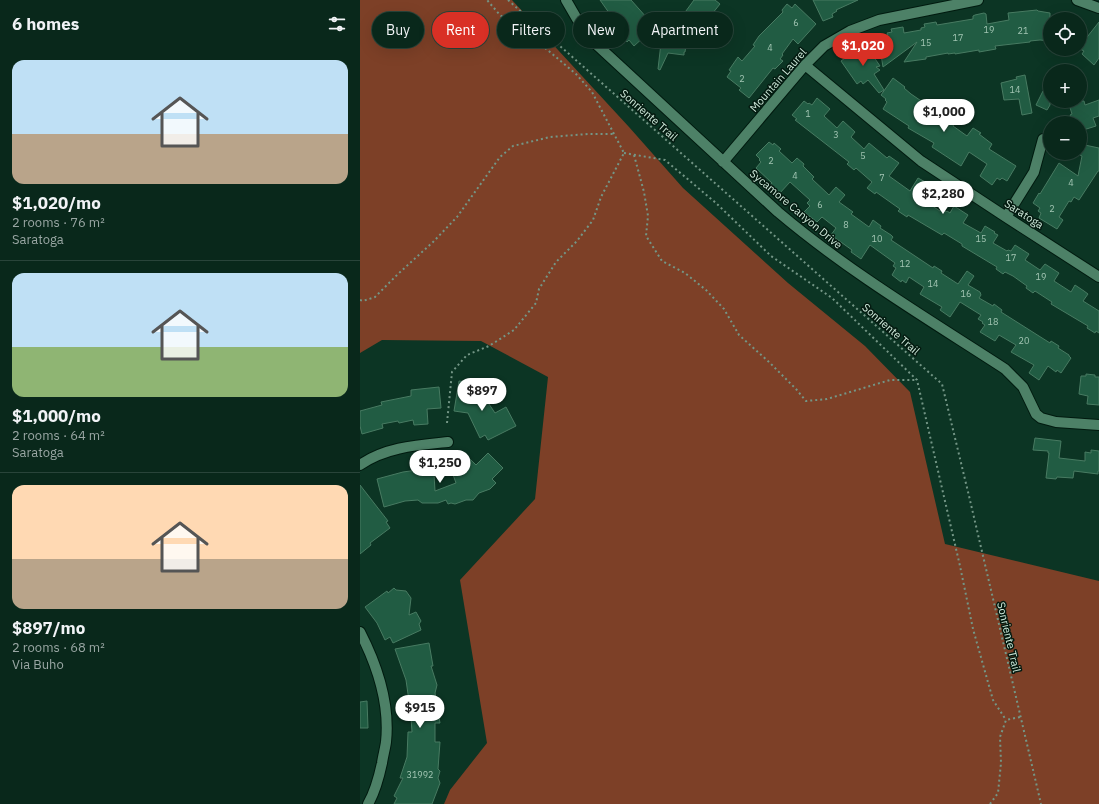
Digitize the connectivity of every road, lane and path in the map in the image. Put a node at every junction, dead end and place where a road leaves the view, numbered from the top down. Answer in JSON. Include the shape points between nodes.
{"nodes":[{"id":1,"x":487,"y":0,"type":"edge"},
{"id":2,"x":508,"y":0,"type":"edge"},
{"id":3,"x":566,"y":0,"type":"edge"},
{"id":4,"x":978,"y":0,"type":"edge"},
{"id":5,"x":1077,"y":0,"type":"edge"},
{"id":6,"x":1099,"y":8,"type":"edge"},
{"id":7,"x":806,"y":65,"type":"junction"},
{"id":8,"x":614,"y":134,"type":"junction"},
{"id":9,"x":1043,"y":139,"type":"dead end"},
{"id":10,"x":624,"y":153,"type":"junction"},
{"id":11,"x":634,"y":155,"type":"junction"},
{"id":12,"x":724,"y":162,"type":"junction"},
{"id":13,"x":1006,"y":217,"type":"junction"},
{"id":14,"x":1099,"y":277,"type":"edge"},
{"id":15,"x":360,"y":300,"type":"edge"},
{"id":16,"x":917,"y":380,"type":"junction"},
{"id":17,"x":447,"y":424,"type":"dead end"},
{"id":18,"x":1099,"y":425,"type":"edge"},
{"id":19,"x":448,"y":442,"type":"dead end"},
{"id":20,"x":360,"y":465,"type":"edge"},
{"id":21,"x":360,"y":632,"type":"edge"},
{"id":22,"x":1020,"y":717,"type":"junction"},
{"id":23,"x":1006,"y":720,"type":"junction"},
{"id":24,"x":368,"y":804,"type":"edge"},
{"id":25,"x":990,"y":804,"type":"edge"},
{"id":26,"x":1041,"y":804,"type":"edge"}],
"edges":[{"from":1,"to":8,"type":"path","via":[[500,15],[576,74],[592,92]]},
{"from":2,"to":22,"type":"path","name":"Sonriente Trail","via":[[942,384]]},
{"from":3,"to":12,"type":"street","name":"Sycamore Canyon Drive","via":[[597,45]]},
{"from":4,"to":7,"type":"street","name":"Mountain Laurel","via":[[879,20],[850,31],[824,46]]},
{"from":5,"to":6,"type":"street"},
{"from":7,"to":12,"type":"street","name":"Mountain Laurel"},
{"from":7,"to":13,"type":"street","name":"Saratoga","via":[[906,149],[942,176]]},
{"from":8,"to":10,"type":"path"},
{"from":8,"to":15,"type":"path","via":[[550,137],[514,146],[500,157],[457,217],[433,242],[375,297]]},
{"from":9,"to":13,"type":"street","via":[[1034,172]]},
{"from":10,"to":11,"type":"path"},
{"from":10,"to":17,"type":"path","via":[[601,197],[593,220],[556,262],[539,289],[536,303],[514,330],[489,346],[467,355],[452,372]]},
{"from":11,"to":16,"type":"path","via":[[665,160],[716,203],[771,256],[832,298]]},
{"from":11,"to":16,"type":"path","via":[[648,216],[646,236],[662,261],[685,273],[706,290],[724,309],[739,335],[806,401],[827,399],[890,380]]},
{"from":12,"to":18,"type":"street","name":"Sycamore Canyon Drive","via":[[784,217],[838,260],[1005,369],[1023,387],[1038,417],[1056,422]]},
{"from":13,"to":14,"type":"street","name":"Saratoga"},
{"from":16,"to":23,"type":"path","via":[[972,629],[993,700]]},
{"from":19,"to":20,"type":"street","via":[[388,451]]},
{"from":21,"to":24,"type":"street","via":[[378,672],[386,716],[386,741],[379,778]]},
{"from":22,"to":23,"type":"path"},
{"from":22,"to":26,"type":"path","name":"Sonriente Trail"},
{"from":23,"to":25,"type":"path","via":[[1000,737],[998,793]]}]}
